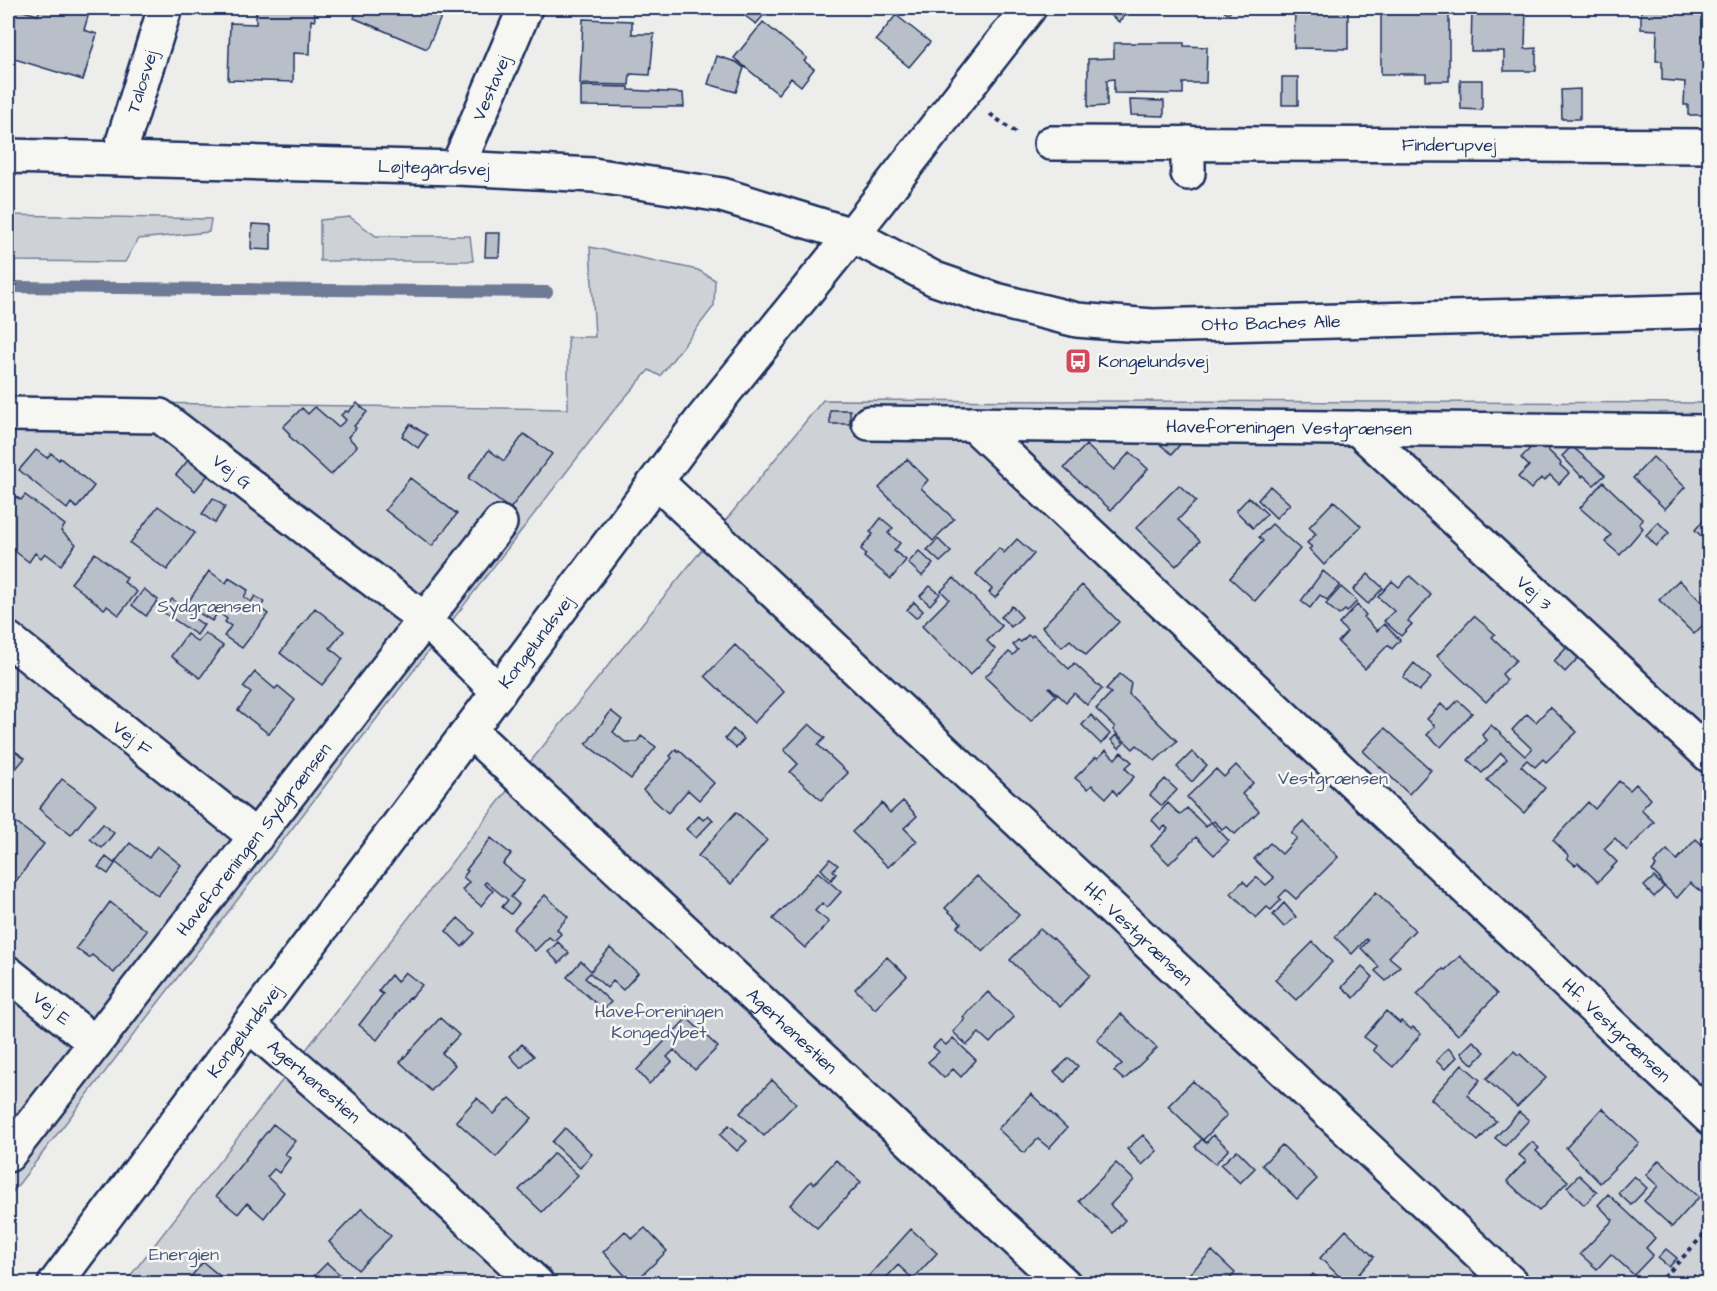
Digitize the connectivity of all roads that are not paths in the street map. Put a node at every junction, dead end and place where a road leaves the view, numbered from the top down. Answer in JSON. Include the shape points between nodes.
{"nodes":[{"id":1,"x":165,"y":8,"type":"edge"},
{"id":2,"x":525,"y":8,"type":"edge"},
{"id":3,"x":1029,"y":8,"type":"edge"},
{"id":4,"x":1051,"y":143,"type":"road end"},
{"id":5,"x":1710,"y":146,"type":"edge"},
{"id":6,"x":8,"y":156,"type":"edge"},
{"id":7,"x":118,"y":158,"type":"junction"},
{"id":8,"x":457,"y":168,"type":"junction"},
{"id":9,"x":852,"y":235,"type":"junction"},
{"id":10,"x":1710,"y":311,"type":"edge"},
{"id":11,"x":8,"y":414,"type":"edge"},
{"id":12,"x":869,"y":423,"type":"dead end"},
{"id":13,"x":973,"y":424,"type":"junction"},
{"id":14,"x":1357,"y":428,"type":"junction"},
{"id":15,"x":1710,"y":432,"type":"edge"},
{"id":16,"x":657,"y":482,"type":"junction"},
{"id":17,"x":500,"y":523,"type":"dead end"},
{"id":18,"x":433,"y":628,"type":"junction"},
{"id":19,"x":8,"y":639,"type":"edge"},
{"id":20,"x":499,"y":692,"type":"junction"},
{"id":21,"x":470,"y":731,"type":"junction"},
{"id":22,"x":1710,"y":756,"type":"edge"},
{"id":23,"x":256,"y":837,"type":"junction"},
{"id":24,"x":8,"y":973,"type":"edge"},
{"id":25,"x":249,"y":1025,"type":"junction"},
{"id":26,"x":95,"y":1043,"type":"junction"},
{"id":27,"x":1710,"y":1118,"type":"edge"},
{"id":28,"x":8,"y":1155,"type":"edge"},
{"id":29,"x":55,"y":1284,"type":"edge"},
{"id":30,"x":537,"y":1284,"type":"edge"},
{"id":31,"x":1064,"y":1284,"type":"edge"},
{"id":32,"x":1512,"y":1284,"type":"edge"}],
"edges":[{"from":1,"to":7,"type":"street","name":"Talosvej"},
{"from":2,"to":8,"type":"street","name":"Vestavej"},
{"from":3,"to":9,"type":"street","name":"Kongelundsvej"},
{"from":4,"to":5,"type":"street","name":"Finderupvej","via":[[1188,158]]},
{"from":6,"to":7,"type":"street","name":"Løjtegårdsvej"},
{"from":7,"to":8,"type":"street","name":"Løjtegårdsvej"},
{"from":8,"to":9,"type":"street","name":"Løjtegårdsvej","via":[[593,175],[722,195]]},
{"from":9,"to":10,"type":"street","name":"Otto Baches Alle","via":[[934,279],[996,300],[1077,320],[1152,326]]},
{"from":9,"to":16,"type":"street","name":"Kongelundsvej","via":[[701,421]]},
{"from":11,"to":18,"type":"street","name":"Vej G","via":[[160,416]]},
{"from":12,"to":13,"type":"street","name":"Haveforeningen Vestgrænsen"},
{"from":13,"to":14,"type":"street","name":"Haveforeningen Vestgrænsen"},
{"from":13,"to":27,"type":"street","name":"Hf. Vestgrænsen"},
{"from":14,"to":15,"type":"street","name":"Haveforeningen Vestgrænsen"},
{"from":14,"to":22,"type":"street","name":"Vej 3"},
{"from":16,"to":20,"type":"street","name":"Kongelundsvej"},
{"from":16,"to":32,"type":"street","name":"Hf. Vestgrænsen"},
{"from":17,"to":18,"type":"street","name":"Haveforeningen Sydgrænsen"},
{"from":18,"to":20,"type":"street","name":"Vej G"},
{"from":18,"to":23,"type":"street","name":"Haveforeningen Sydgrænsen"},
{"from":19,"to":23,"type":"street","name":"Vej F"},
{"from":20,"to":21,"type":"street","name":"Kongelundsvej"},
{"from":21,"to":25,"type":"street","name":"Kongelundsvej"},
{"from":21,"to":31,"type":"street","name":"Agerhønestien"},
{"from":23,"to":26,"type":"street","name":"Haveforeningen Sydgrænsen"},
{"from":24,"to":26,"type":"street","name":"Vej E"},
{"from":25,"to":29,"type":"street","name":"Kongelundsvej"},
{"from":25,"to":30,"type":"street","name":"Agerhønestien","via":[[390,1147]]},
{"from":26,"to":28,"type":"street","name":"Haveforeningen Sydgrænsen"}]}
